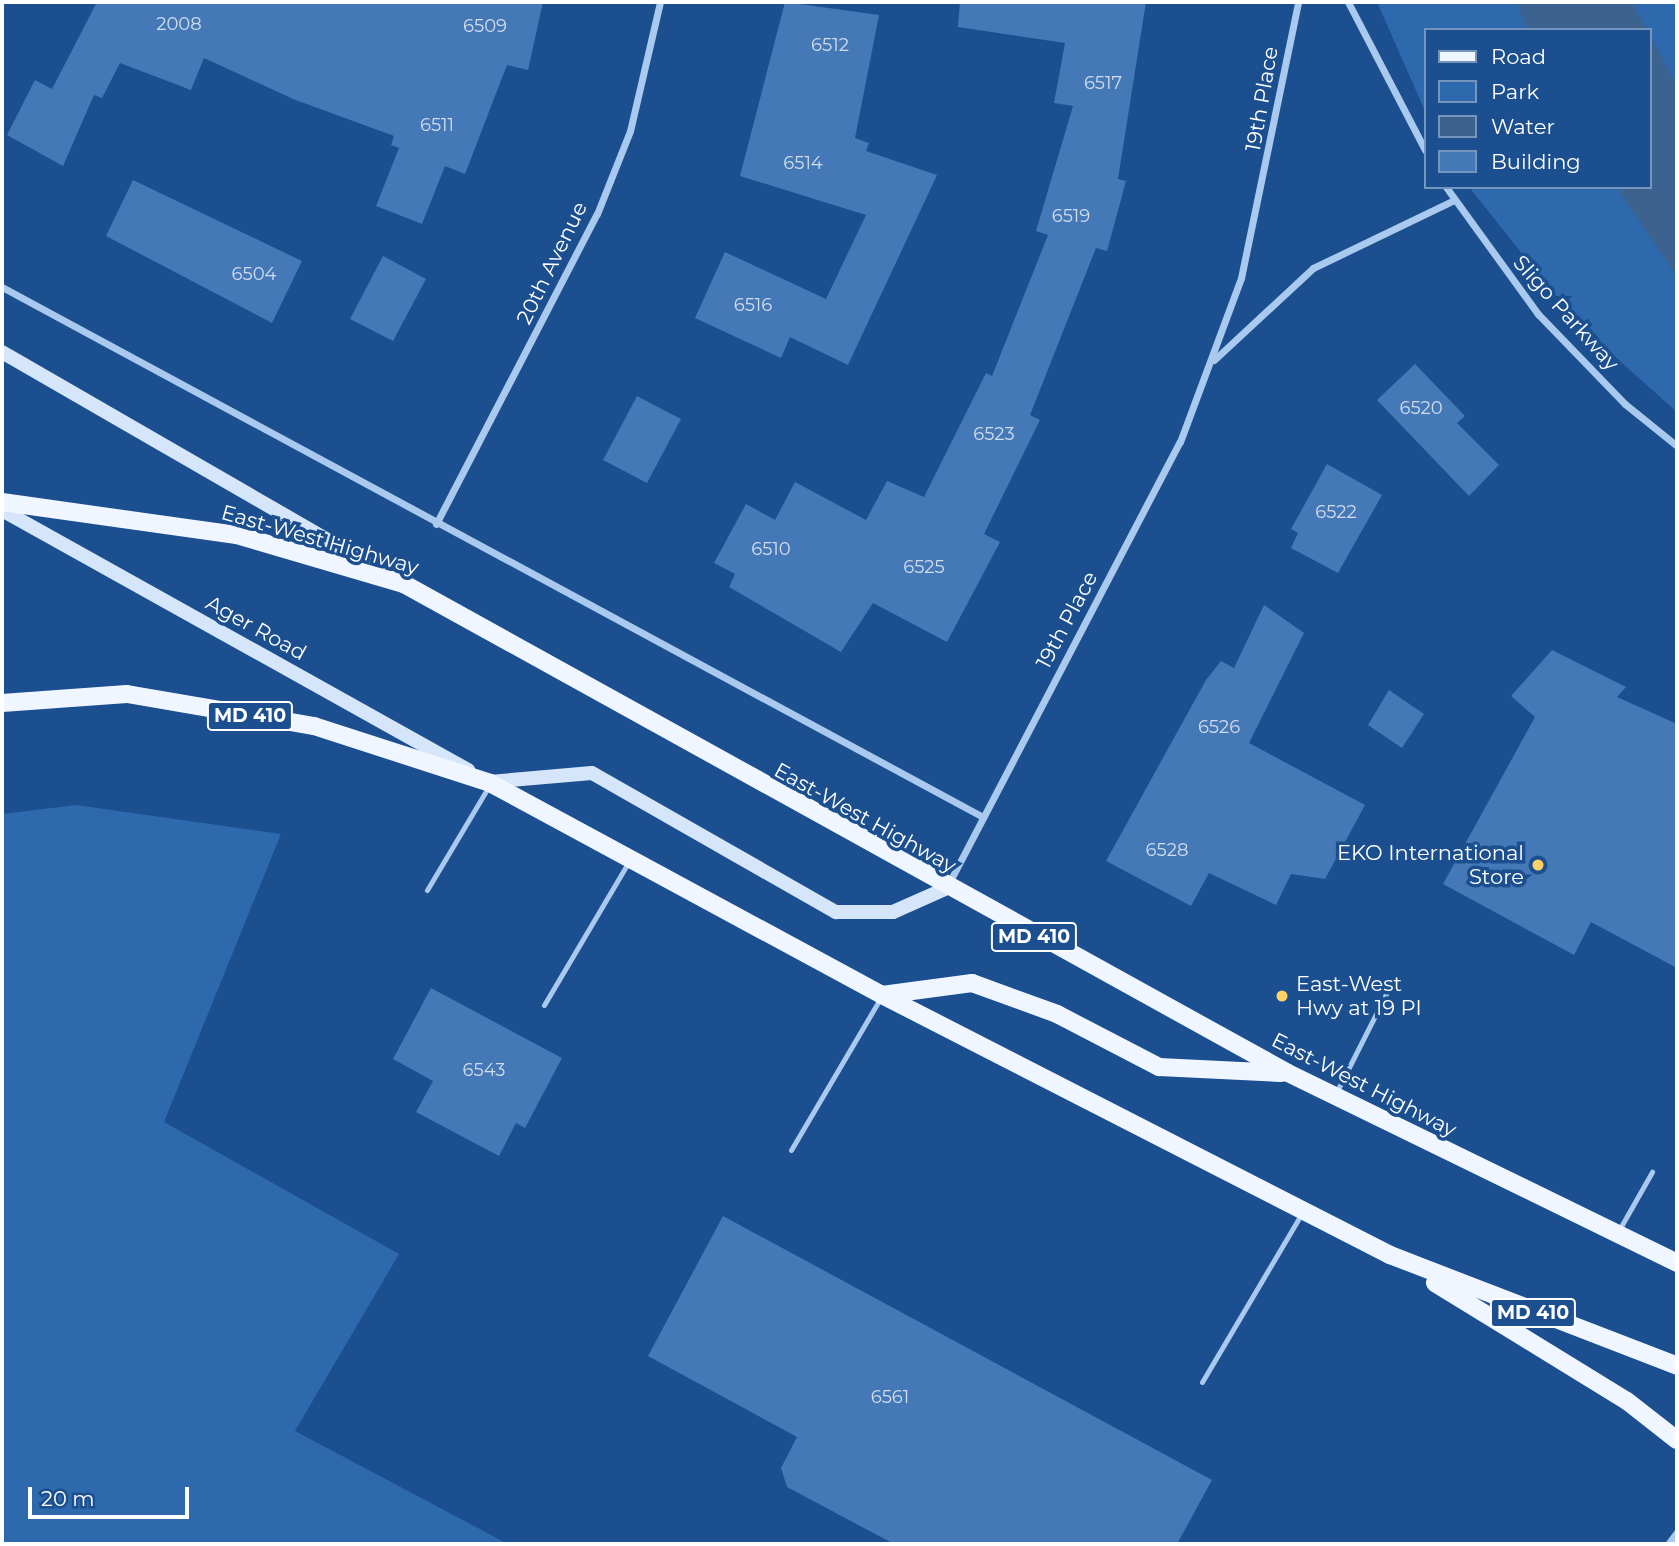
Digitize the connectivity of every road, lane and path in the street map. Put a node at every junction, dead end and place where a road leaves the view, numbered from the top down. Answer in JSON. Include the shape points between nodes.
{"nodes":[{"id":1,"x":660,"y":2,"type":"edge"},
{"id":2,"x":1298,"y":2,"type":"edge"},
{"id":3,"x":1348,"y":2,"type":"edge"},
{"id":4,"x":1424,"y":148,"type":"edge"},
{"id":5,"x":1447,"y":189,"type":"edge"},
{"id":6,"x":1454,"y":200,"type":"junction"},
{"id":7,"x":2,"y":287,"type":"edge"},
{"id":8,"x":2,"y":352,"type":"edge"},
{"id":9,"x":1211,"y":363,"type":"junction"},
{"id":10,"x":1677,"y":446,"type":"edge"},
{"id":11,"x":2,"y":502,"type":"edge"},
{"id":12,"x":2,"y":510,"type":"edge"},
{"id":13,"x":436,"y":524,"type":"junction"},
{"id":14,"x":404,"y":584,"type":"junction"},
{"id":15,"x":2,"y":703,"type":"edge"},
{"id":16,"x":490,"y":783,"type":"junction"},
{"id":17,"x":983,"y":817,"type":"junction"},
{"id":18,"x":631,"y":859,"type":"junction"},
{"id":19,"x":946,"y":889,"type":"junction"},
{"id":20,"x":428,"y":890,"type":"dead end"},
{"id":21,"x":1390,"y":986,"type":"dead end"},
{"id":22,"x":882,"y":995,"type":"junction"},
{"id":23,"x":544,"y":1004,"type":"dead end"},
{"id":24,"x":1288,"y":1073,"type":"junction"},
{"id":25,"x":1334,"y":1096,"type":"junction"},
{"id":26,"x":791,"y":1150,"type":"dead end"},
{"id":27,"x":1652,"y":1172,"type":"dead end"},
{"id":28,"x":1303,"y":1211,"type":"junction"},
{"id":29,"x":1615,"y":1238,"type":"junction"},
{"id":30,"x":1390,"y":1255,"type":"junction"},
{"id":31,"x":1677,"y":1263,"type":"edge"},
{"id":32,"x":1677,"y":1366,"type":"edge"},
{"id":33,"x":1202,"y":1382,"type":"dead end"},
{"id":34,"x":1677,"y":1440,"type":"edge"},
{"id":35,"x":1677,"y":1532,"type":"edge"},
{"id":36,"x":1668,"y":1544,"type":"edge"}],
"edges":[{"from":1,"to":13,"type":"street","name":"20th Avenue","via":[[630,131],[597,215]]},
{"from":2,"to":9,"type":"street","name":"19th Place","via":[[1256,216]]},
{"from":3,"to":4,"type":"street"},
{"from":5,"to":6,"type":"street","name":"Sligo Parkway"},
{"from":6,"to":9,"type":"street","name":"19th Place","via":[[1313,268]]},
{"from":6,"to":10,"type":"street","name":"Sligo Parkway","via":[[1576,356]]},
{"from":7,"to":13,"type":"street"},
{"from":8,"to":14,"type":"main road"},
{"from":9,"to":17,"type":"street","name":"19th Place","via":[[1180,442]]},
{"from":11,"to":14,"type":"main road","name":"East-West Highway","number":"MD 410","via":[[237,535]]},
{"from":12,"to":16,"type":"main road","name":"Ager Road"},
{"from":13,"to":17,"type":"street"},
{"from":14,"to":19,"type":"main road","name":"East-West Highway","number":"MD 410"},
{"from":15,"to":16,"type":"main road","number":"MD 410","via":[[127,694],[314,726]]},
{"from":16,"to":18,"type":"main road","number":"MD 410"},
{"from":16,"to":19,"type":"main road","via":[[592,774],[836,912],[893,912]]},
{"from":16,"to":20,"type":"lane"},
{"from":17,"to":19,"type":"street","name":"19th Place"},
{"from":18,"to":22,"type":"main road","number":"MD 410"},
{"from":18,"to":23,"type":"lane"},
{"from":19,"to":24,"type":"main road","name":"East-West Highway","number":"MD 410"},
{"from":21,"to":25,"type":"lane"},
{"from":22,"to":24,"type":"main road","via":[[972,983],[1057,1014],[1159,1067]]},
{"from":22,"to":26,"type":"lane"},
{"from":22,"to":28,"type":"main road","number":"MD 410"},
{"from":24,"to":25,"type":"main road","name":"East-West Highway","number":"MD 410"},
{"from":25,"to":29,"type":"main road","name":"East-West Highway","number":"MD 410"},
{"from":27,"to":29,"type":"lane"},
{"from":28,"to":30,"type":"main road","number":"MD 410"},
{"from":28,"to":33,"type":"lane"},
{"from":29,"to":31,"type":"main road","name":"East-West Highway","number":"MD 410"},
{"from":30,"to":32,"type":"main road","number":"MD 410"},
{"from":30,"to":34,"type":"main road","via":[[1627,1401]]},
{"from":35,"to":36,"type":"street"}]}
